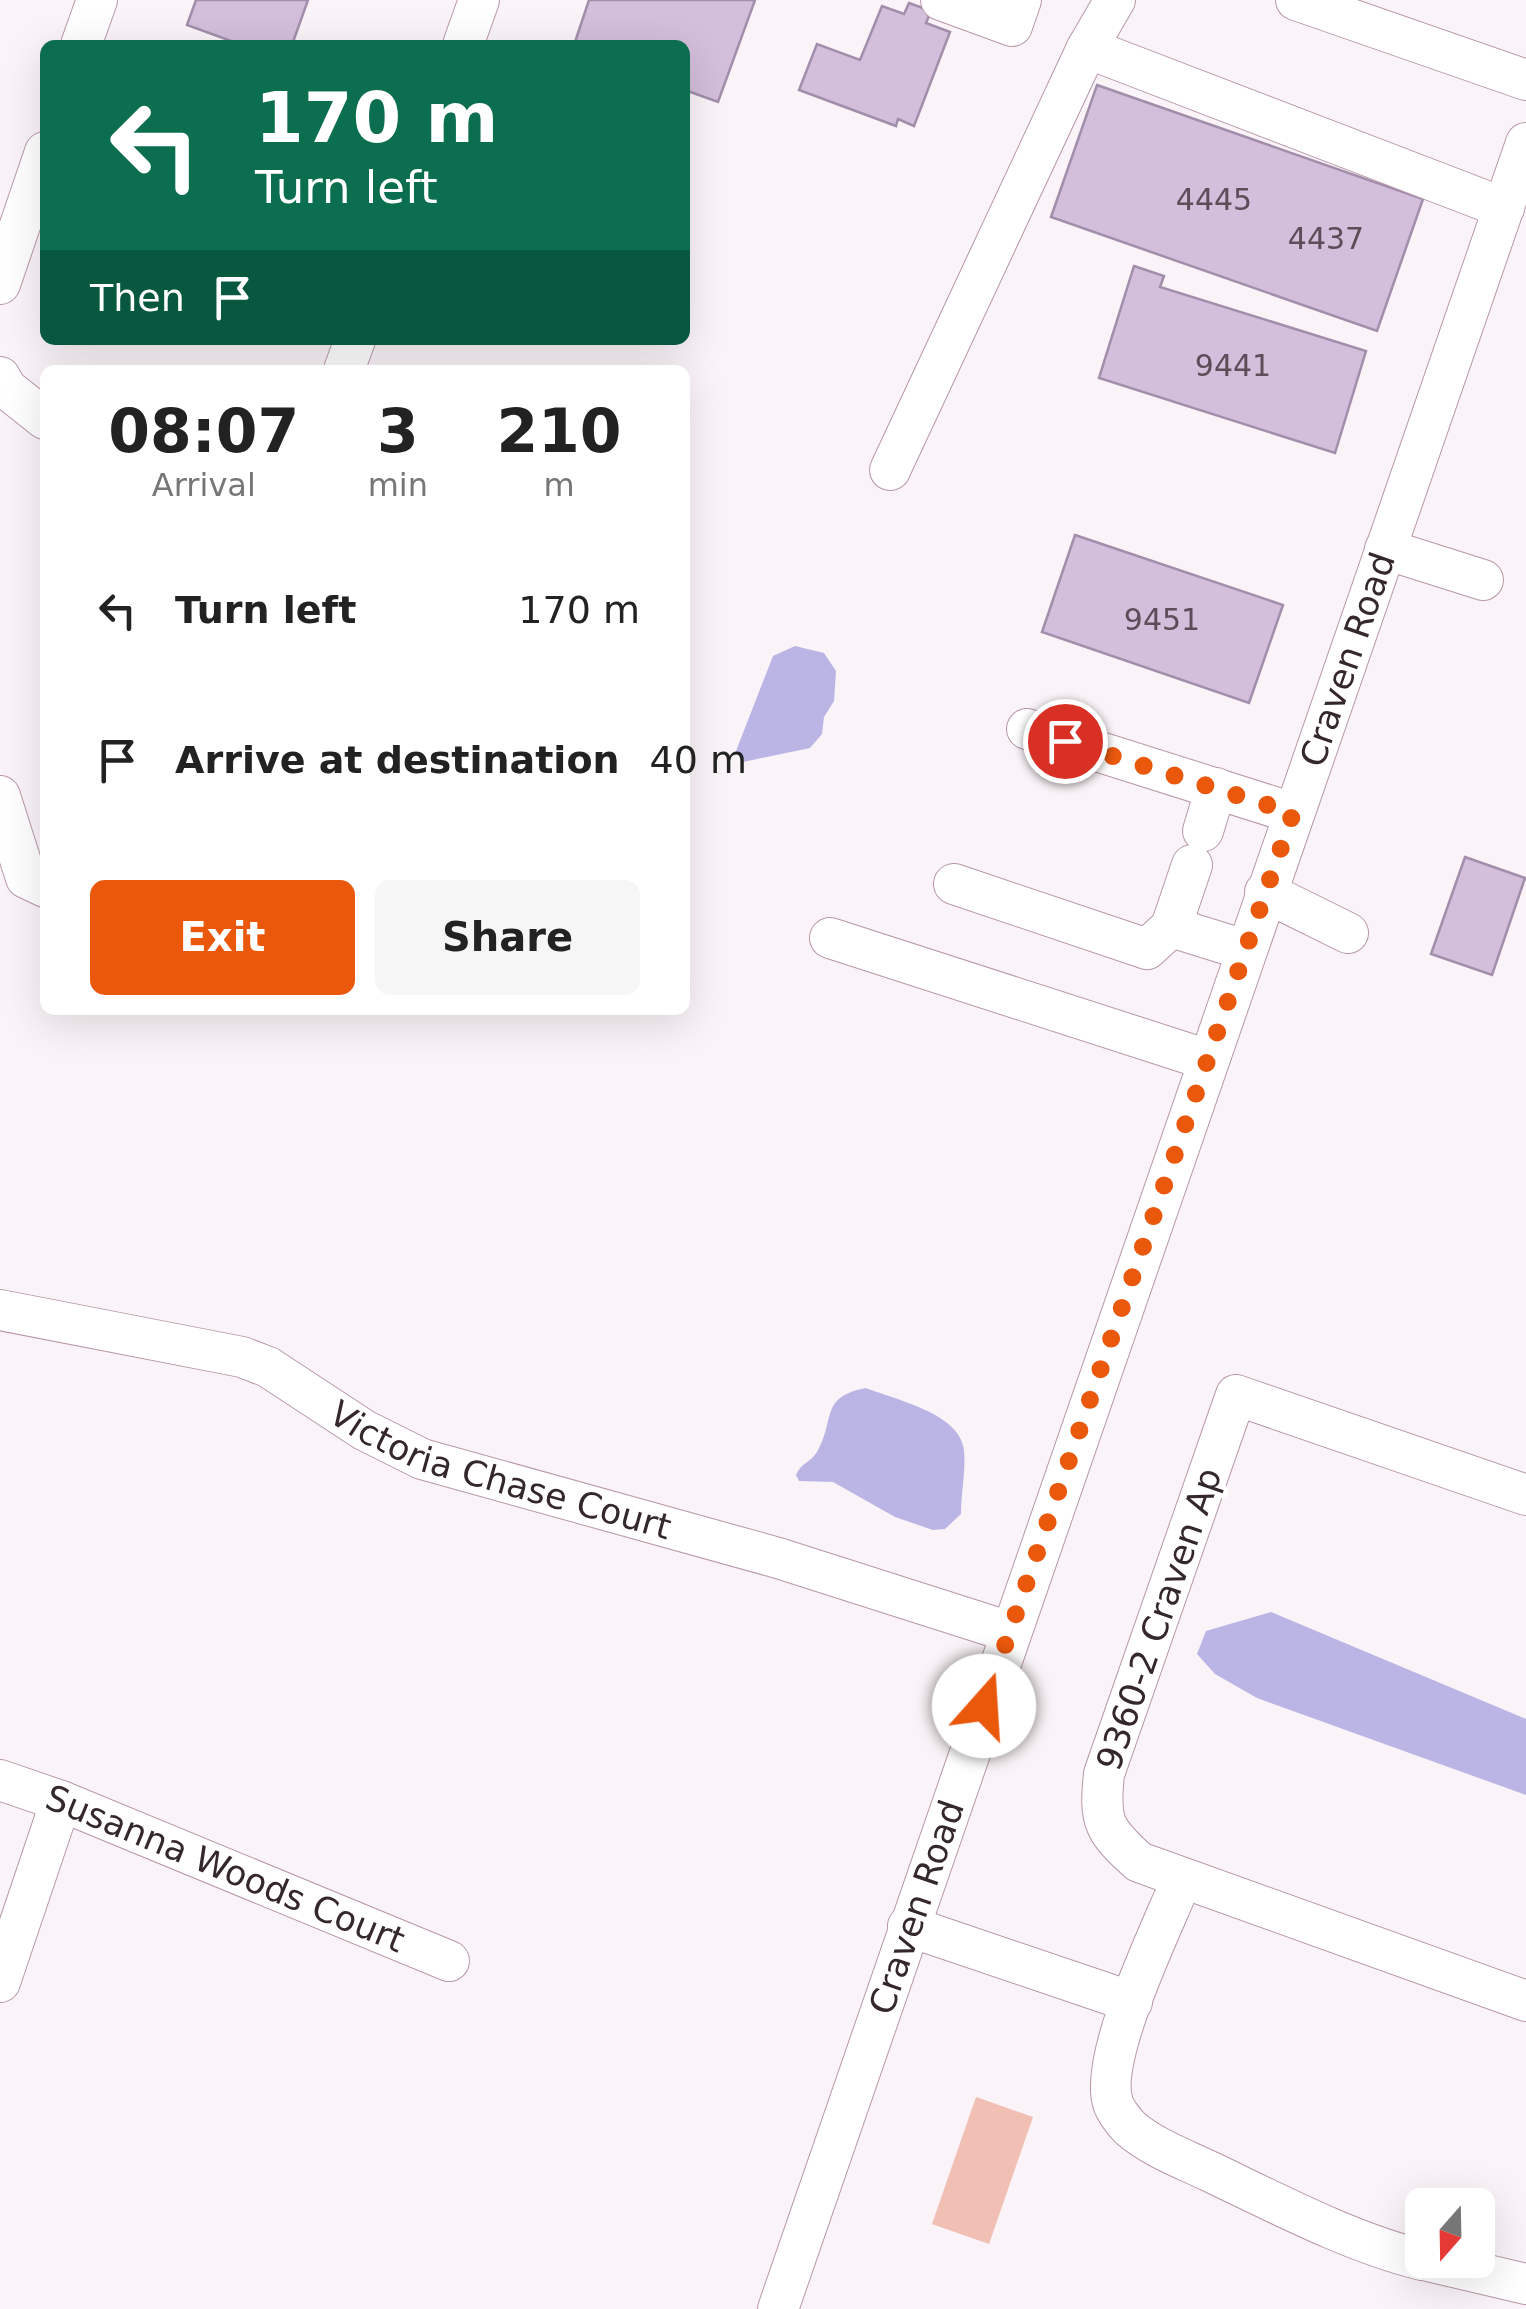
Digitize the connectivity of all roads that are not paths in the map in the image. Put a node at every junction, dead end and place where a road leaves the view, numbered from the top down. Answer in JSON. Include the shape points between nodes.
{"nodes":[{"id":1,"x":96,"y":0,"type":"edge"},
{"id":2,"x":479,"y":0,"type":"edge"},
{"id":3,"x":942,"y":0,"type":"edge"},
{"id":4,"x":1021,"y":0,"type":"edge"},
{"id":5,"x":1115,"y":0,"type":"edge"},
{"id":6,"x":1296,"y":0,"type":"edge"},
{"id":7,"x":83,"y":40,"type":"edge"},
{"id":8,"x":465,"y":40,"type":"edge"},
{"id":9,"x":1086,"y":48,"type":"junction"},
{"id":10,"x":1526,"y":80,"type":"edge"},
{"id":11,"x":1526,"y":143,"type":"edge"},
{"id":12,"x":40,"y":167,"type":"edge"},
{"id":13,"x":1504,"y":208,"type":"junction"},
{"id":14,"x":0,"y":284,"type":"edge"},
{"id":15,"x":0,"y":376,"type":"edge"},
{"id":16,"x":40,"y":415,"type":"edge"},
{"id":17,"x":890,"y":470,"type":"dead end"},
{"id":18,"x":1385,"y":548,"type":"junction"},
{"id":19,"x":1483,"y":580,"type":"dead end"},
{"id":20,"x":1028,"y":729,"type":"dead end"},
{"id":21,"x":1216,"y":788,"type":"junction"},
{"id":22,"x":0,"y":796,"type":"edge"},
{"id":23,"x":1293,"y":813,"type":"junction"},
{"id":24,"x":954,"y":884,"type":"dead end"},
{"id":25,"x":40,"y":885,"type":"edge"},
{"id":26,"x":1266,"y":892,"type":"junction"},
{"id":27,"x":1171,"y":926,"type":"junction"},
{"id":28,"x":1348,"y":933,"type":"dead end"},
{"id":29,"x":830,"y":938,"type":"dead end"},
{"id":30,"x":1246,"y":950,"type":"junction"},
{"id":31,"x":1208,"y":1060,"type":"junction"},
{"id":32,"x":0,"y":1310,"type":"edge"},
{"id":33,"x":1526,"y":1494,"type":"edge"},
{"id":34,"x":1010,"y":1632,"type":"junction"},
{"id":35,"x":0,"y":1780,"type":"edge"},
{"id":36,"x":61,"y":1801,"type":"junction"},
{"id":37,"x":1182,"y":1879,"type":"junction"},
{"id":38,"x":908,"y":1926,"type":"junction"},
{"id":39,"x":449,"y":1961,"type":"dead end"},
{"id":40,"x":0,"y":1982,"type":"edge"},
{"id":41,"x":1526,"y":2001,"type":"edge"},
{"id":42,"x":1132,"y":2002,"type":"junction"},
{"id":43,"x":1405,"y":2256,"type":"edge"},
{"id":44,"x":1495,"y":2277,"type":"edge"},
{"id":45,"x":1526,"y":2284,"type":"edge"},
{"id":46,"x":778,"y":2309,"type":"edge"}],
"edges":[{"from":1,"to":7,"type":"street"},
{"from":2,"to":8,"type":"street"},
{"from":3,"to":4,"type":"street","via":[[1012,26]]},
{"from":5,"to":9,"type":"street"},
{"from":6,"to":10,"type":"street"},
{"from":9,"to":13,"type":"street"},
{"from":9,"to":17,"type":"street"},
{"from":11,"to":13,"type":"street","name":"Craven Road"},
{"from":12,"to":14,"type":"street"},
{"from":13,"to":18,"type":"street","name":"Craven Road"},
{"from":15,"to":16,"type":"street"},
{"from":18,"to":19,"type":"street"},
{"from":18,"to":23,"type":"street","name":"Craven Road"},
{"from":20,"to":21,"type":"street"},
{"from":21,"to":23,"type":"street"},
{"from":21,"to":27,"type":"street"},
{"from":22,"to":25,"type":"street","via":[[26,878]]},
{"from":23,"to":26,"type":"street","name":"Craven Road"},
{"from":24,"to":27,"type":"street","via":[[1147,949]]},
{"from":26,"to":28,"type":"street"},
{"from":26,"to":30,"type":"street","name":"Craven Road"},
{"from":27,"to":30,"type":"street"},
{"from":29,"to":31,"type":"street"},
{"from":30,"to":31,"type":"street","name":"Craven Road"},
{"from":31,"to":34,"type":"street","name":"Craven Road"},
{"from":32,"to":34,"type":"street","name":"Victoria Chase Court","via":[[242,1357],[422,1459],[778,1558]]},
{"from":33,"to":37,"type":"street","name":"9360-2 Craven Ap","via":[[1236,1394],[1104,1774],[1100,1810],[1113,1839],[1139,1862]]},
{"from":34,"to":38,"type":"street","name":"Craven Road"},
{"from":35,"to":36,"type":"street","name":"Susanna Woods Court"},
{"from":36,"to":39,"type":"street","name":"Susanna Woods Court"},
{"from":36,"to":40,"type":"street"},
{"from":37,"to":41,"type":"street"},
{"from":37,"to":42,"type":"street"},
{"from":38,"to":42,"type":"street"},
{"from":38,"to":46,"type":"street","name":"Craven Road"},
{"from":42,"to":43,"type":"street","via":[[1110,2069],[1113,2104],[1129,2126],[1256,2194]]},
{"from":44,"to":45,"type":"street"}]}
